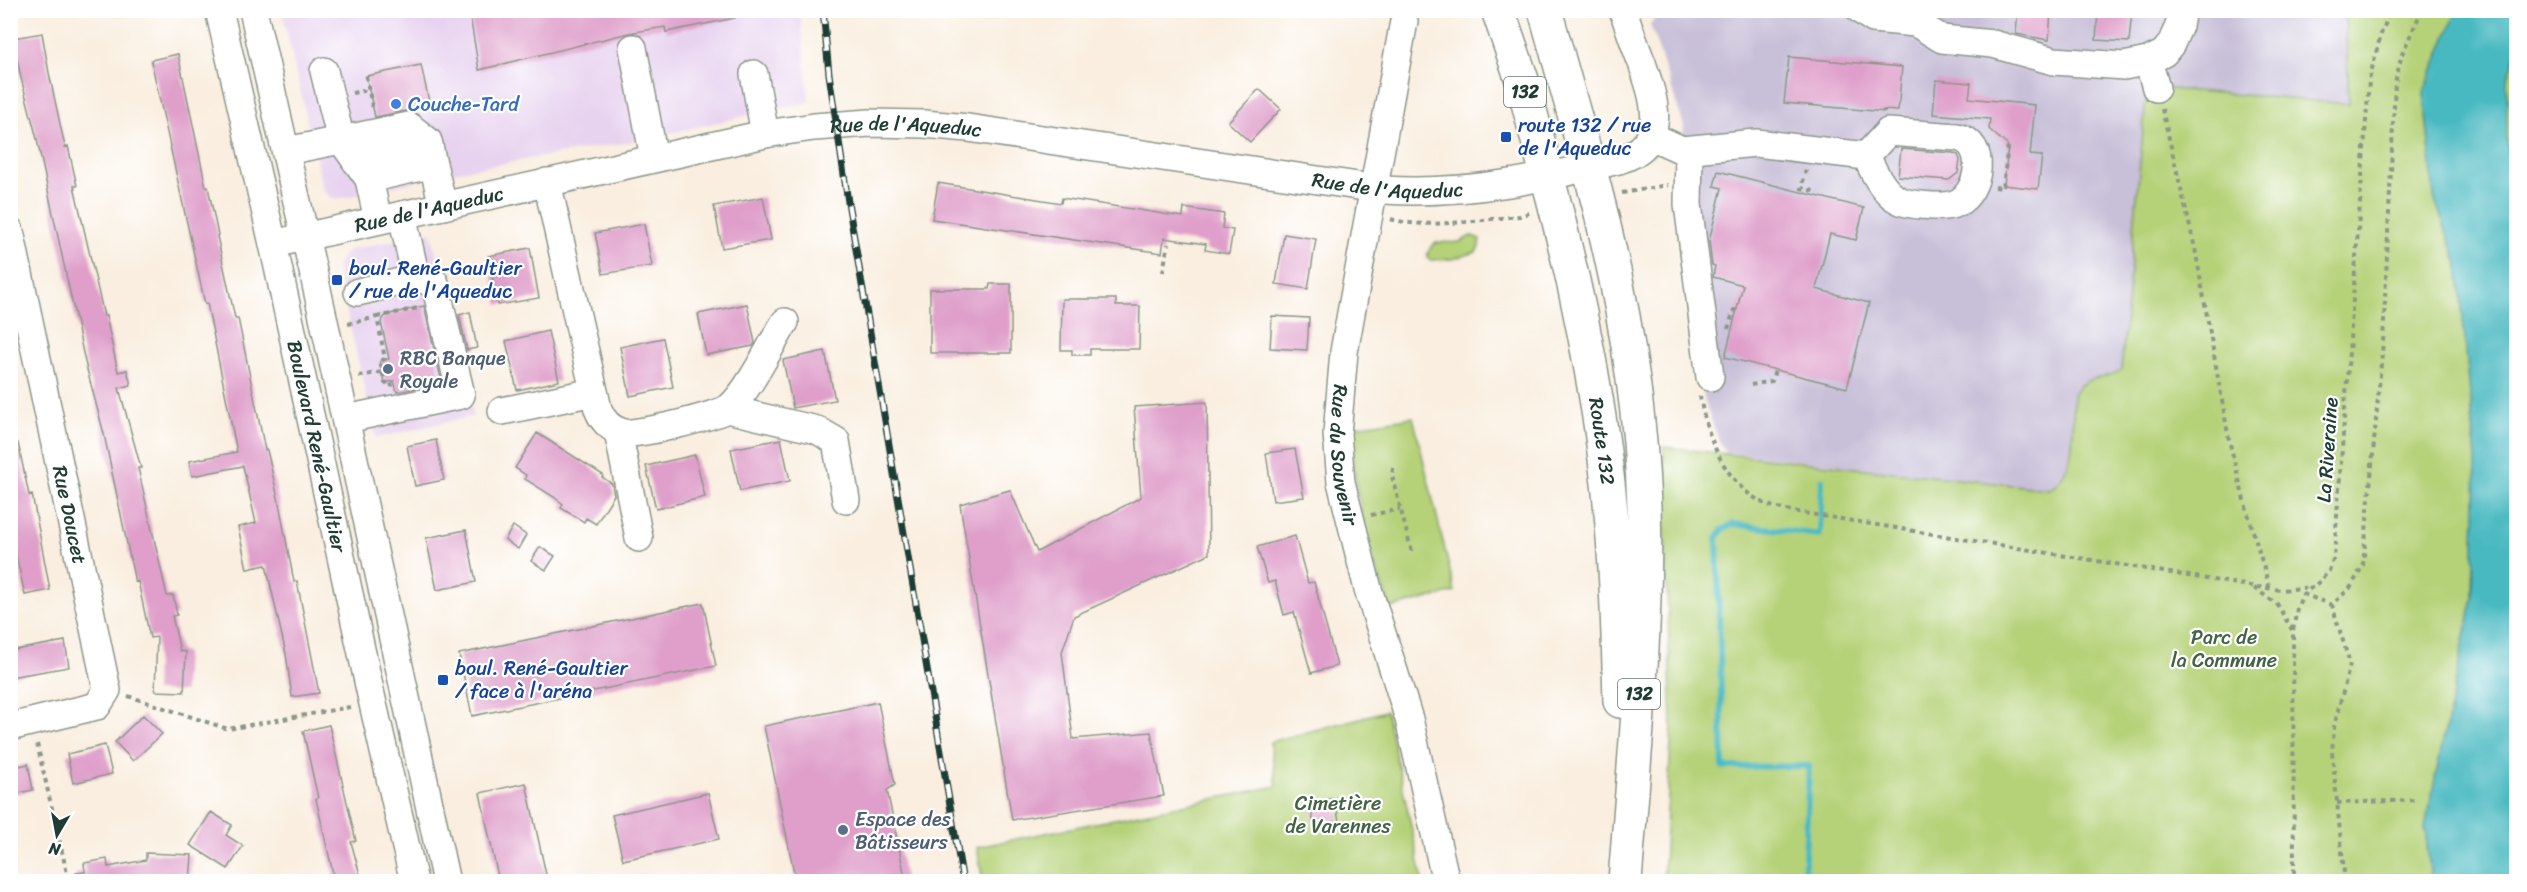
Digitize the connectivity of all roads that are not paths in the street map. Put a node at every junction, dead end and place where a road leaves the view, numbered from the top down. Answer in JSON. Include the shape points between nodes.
{"nodes":[{"id":1,"x":219,"y":10,"type":"edge"},
{"id":2,"x":253,"y":10,"type":"edge"},
{"id":3,"x":1498,"y":10,"type":"edge"},
{"id":4,"x":1545,"y":10,"type":"edge"},
{"id":5,"x":1623,"y":10,"type":"edge"},
{"id":6,"x":1860,"y":10,"type":"edge"},
{"id":7,"x":2182,"y":10,"type":"edge"},
{"id":8,"x":1404,"y":21,"type":"dead end"},
{"id":9,"x":633,"y":48,"type":"dead end"},
{"id":10,"x":2148,"y":61,"type":"junction"},
{"id":11,"x":324,"y":71,"type":"dead end"},
{"id":12,"x":754,"y":74,"type":"dead end"},
{"id":13,"x":2156,"y":88,"type":"road end"},
{"id":14,"x":765,"y":134,"type":"junction"},
{"id":15,"x":1651,"y":136,"type":"junction"},
{"id":16,"x":1689,"y":150,"type":"junction"},
{"id":17,"x":286,"y":151,"type":"junction"},
{"id":18,"x":431,"y":154,"type":"junction"},
{"id":19,"x":1866,"y":156,"type":"dead end"},
{"id":20,"x":654,"y":158,"type":"junction"},
{"id":21,"x":355,"y":159,"type":"junction"},
{"id":22,"x":1589,"y":167,"type":"junction"},
{"id":23,"x":1547,"y":175,"type":"junction"},
{"id":24,"x":547,"y":182,"type":"junction"},
{"id":25,"x":1374,"y":189,"type":"junction"},
{"id":26,"x":442,"y":206,"type":"junction"},
{"id":27,"x":390,"y":218,"type":"junction"},
{"id":28,"x":10,"y":231,"type":"edge"},
{"id":29,"x":305,"y":237,"type":"junction"},
{"id":30,"x":273,"y":244,"type":"junction"},
{"id":31,"x":416,"y":278,"type":"junction"},
{"id":32,"x":358,"y":292,"type":"dead end"},
{"id":33,"x":785,"y":322,"type":"dead end"},
{"id":34,"x":1704,"y":384,"type":"road end"},
{"id":35,"x":594,"y":392,"type":"junction"},
{"id":36,"x":727,"y":409,"type":"junction"},
{"id":37,"x":502,"y":411,"type":"dead end"},
{"id":38,"x":346,"y":419,"type":"junction"},
{"id":39,"x":618,"y":431,"type":"junction"},
{"id":40,"x":846,"y":500,"type":"dead end"},
{"id":41,"x":639,"y":538,"type":"dead end"},
{"id":42,"x":22,"y":725,"type":"edge"},
{"id":43,"x":433,"y":823,"type":"junction"},
{"id":44,"x":403,"y":830,"type":"junction"},
{"id":45,"x":414,"y":882,"type":"edge"},
{"id":46,"x":446,"y":882,"type":"edge"},
{"id":47,"x":1446,"y":882,"type":"edge"},
{"id":48,"x":1624,"y":882,"type":"edge"}],
"edges":[{"from":1,"to":30,"type":"street","name":"Boulevard René-Gaultier"},
{"from":2,"to":17,"type":"street","name":"Boulevard René-Gaultier"},
{"from":3,"to":23,"type":"main road","name":"Route 132","number":"132","via":[[1522,80]]},
{"from":4,"to":22,"type":"main road","name":"Route 132","number":"132"},
{"from":5,"to":15,"type":"street","via":[[1654,104]]},
{"from":6,"to":10,"type":"street","via":[[1873,18],[1916,23],[1942,39],[1993,44],[2054,61],[2124,66]]},
{"from":7,"to":10,"type":"street","via":[[2171,45]]},
{"from":8,"to":25,"type":"street","name":"Rue du Souvenir"},
{"from":9,"to":20,"type":"street"},
{"from":10,"to":13,"type":"street"},
{"from":11,"to":21,"type":"street"},
{"from":12,"to":14,"type":"street"},
{"from":14,"to":20,"type":"street","name":"Rue de l'Aqueduc"},
{"from":14,"to":25,"type":"street","name":"Rue de l'Aqueduc","via":[[836,125],[946,126]]},
{"from":15,"to":16,"type":"street","via":[[1677,149]]},
{"from":15,"to":22,"type":"street","name":"Rue de l'Aqueduc","via":[[1630,157]]},
{"from":16,"to":19,"type":"street","via":[[1756,143]]},
{"from":16,"to":34,"type":"street","via":[[1688,204]]},
{"from":17,"to":21,"type":"street"},
{"from":17,"to":29,"type":"street","name":"Boulevard René-Gaultier"},
{"from":18,"to":21,"type":"street"},
{"from":18,"to":21,"type":"street","via":[[428,141],[409,126]]},
{"from":18,"to":26,"type":"street"},
{"from":20,"to":24,"type":"street","name":"Rue de l'Aqueduc"},
{"from":21,"to":27,"type":"street"},
{"from":22,"to":23,"type":"street","name":"Rue de l'Aqueduc"},
{"from":22,"to":48,"type":"main road","name":"Route 132","number":"132","via":[[1628,349],[1643,486],[1642,654]]},
{"from":23,"to":25,"type":"street","name":"Rue de l'Aqueduc","via":[[1506,185],[1459,189]]},
{"from":23,"to":48,"type":"main road","name":"Route 132","number":"132","via":[[1587,347],[1608,484],[1618,633]]},
{"from":24,"to":26,"type":"street","name":"Rue de l'Aqueduc"},
{"from":24,"to":35,"type":"street"},
{"from":25,"to":47,"type":"street","name":"Rue du Souvenir","via":[[1344,352],[1338,466],[1368,589],[1409,719]]},
{"from":26,"to":27,"type":"street","name":"Rue de l'Aqueduc"},
{"from":27,"to":29,"type":"street","name":"Rue de l'Aqueduc"},
{"from":27,"to":31,"type":"street"},
{"from":28,"to":42,"type":"street","name":"Rue Doucet","via":[[107,690],[97,706]]},
{"from":29,"to":30,"type":"street","name":"Rue de l'Aqueduc"},
{"from":29,"to":38,"type":"street","name":"Boulevard René-Gaultier"},
{"from":30,"to":44,"type":"street","name":"Boulevard René-Gaultier"},
{"from":31,"to":32,"type":"street"},
{"from":31,"to":38,"type":"street","via":[[435,283],[461,395]]},
{"from":33,"to":36,"type":"street","via":[[740,395]]},
{"from":35,"to":37,"type":"street"},
{"from":35,"to":39,"type":"street","via":[[603,420]]},
{"from":36,"to":39,"type":"street","via":[[639,432]]},
{"from":36,"to":40,"type":"street","via":[[817,430],[836,441]]},
{"from":38,"to":43,"type":"street","name":"Boulevard René-Gaultier"},
{"from":39,"to":41,"type":"street"},
{"from":43,"to":44,"type":"street"},
{"from":43,"to":46,"type":"street","name":"Boulevard René-Gaultier"},
{"from":44,"to":45,"type":"street","name":"Boulevard René-Gaultier"}]}
